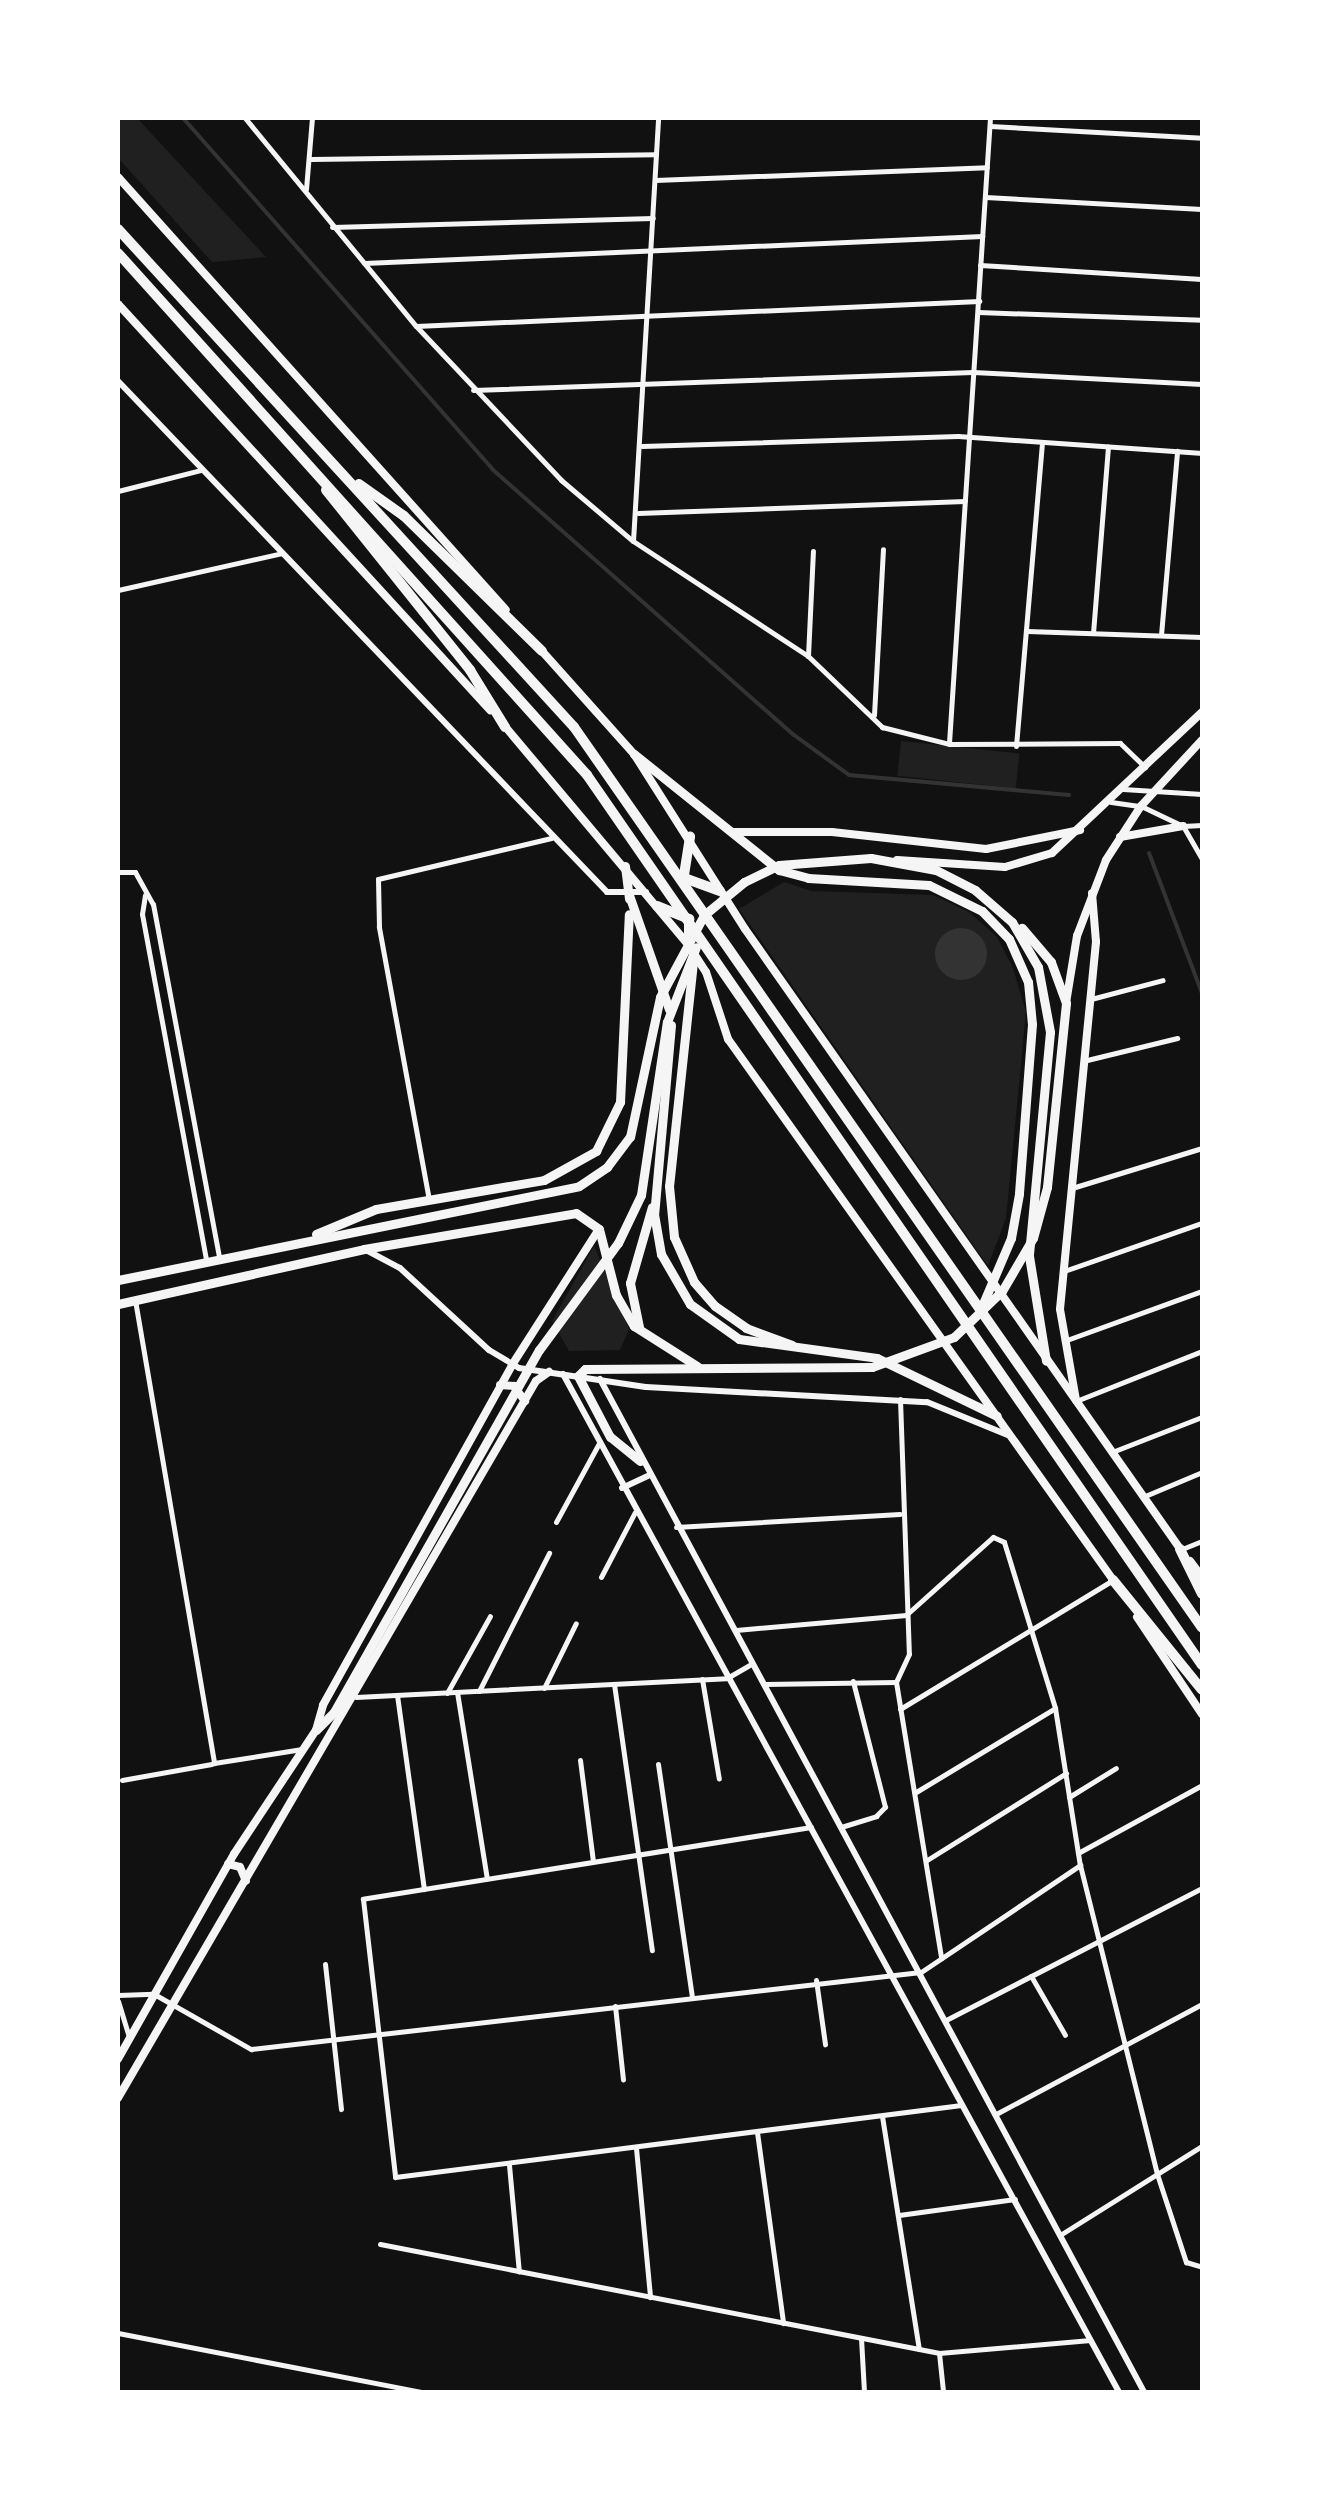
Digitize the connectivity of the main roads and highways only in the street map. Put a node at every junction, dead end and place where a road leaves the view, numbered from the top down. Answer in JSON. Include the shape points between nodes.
{"nodes":[{"id":1,"x":118,"y":177,"type":"edge"},
{"id":2,"x":118,"y":228,"type":"edge"},
{"id":3,"x":118,"y":253,"type":"edge"},
{"id":4,"x":118,"y":304,"type":"edge"},
{"id":5,"x":286,"y":438,"type":"junction"},
{"id":6,"x":352,"y":480,"type":"junction"},
{"id":7,"x":542,"y":651,"type":"junction"},
{"id":8,"x":1202,"y":712,"type":"edge"},
{"id":9,"x":505,"y":727,"type":"junction"},
{"id":10,"x":1202,"y":740,"type":"edge"},
{"id":11,"x":634,"y":754,"type":"junction"},
{"id":12,"x":1182,"y":826,"type":"road end"},
{"id":13,"x":1084,"y":829,"type":"junction"},
{"id":14,"x":726,"y":830,"type":"junction"},
{"id":15,"x":690,"y":836,"type":"junction"},
{"id":16,"x":1120,"y":838,"type":"junction"},
{"id":17,"x":888,"y":861,"type":"junction"},
{"id":18,"x":625,"y":866,"type":"junction"},
{"id":19,"x":685,"y":877,"type":"junction"},
{"id":20,"x":720,"y":891,"type":"junction"},
{"id":21,"x":1092,"y":893,"type":"junction"},
{"id":22,"x":629,"y":894,"type":"junction"},
{"id":23,"x":657,"y":906,"type":"junction"},
{"id":24,"x":1004,"y":914,"type":"junction"},
{"id":25,"x":704,"y":915,"type":"junction"},
{"id":26,"x":689,"y":919,"type":"junction"},
{"id":27,"x":692,"y":947,"type":"junction"},
{"id":28,"x":1066,"y":1003,"type":"junction"},
{"id":29,"x":654,"y":1200,"type":"junction"},
{"id":30,"x":600,"y":1228,"type":"junction"},
{"id":31,"x":310,"y":1238,"type":"junction"},
{"id":32,"x":118,"y":1280,"type":"edge"},
{"id":33,"x":118,"y":1304,"type":"edge"},
{"id":34,"x":977,"y":1318,"type":"junction"},
{"id":35,"x":649,"y":1341,"type":"junction"},
{"id":36,"x":809,"y":1350,"type":"junction"},
{"id":37,"x":1046,"y":1361,"type":"junction"},
{"id":38,"x":714,"y":1371,"type":"junction"},
{"id":39,"x":550,"y":1372,"type":"road end"},
{"id":40,"x":500,"y":1385,"type":"junction"},
{"id":41,"x":525,"y":1401,"type":"junction"},
{"id":42,"x":1076,"y":1401,"type":"junction"},
{"id":43,"x":997,"y":1416,"type":"junction"},
{"id":44,"x":640,"y":1461,"type":"road end"},
{"id":45,"x":1180,"y":1549,"type":"junction"},
{"id":46,"x":1202,"y":1578,"type":"edge"},
{"id":47,"x":1113,"y":1580,"type":"junction"},
{"id":48,"x":1202,"y":1594,"type":"edge"},
{"id":49,"x":1202,"y":1628,"type":"edge"},
{"id":50,"x":1202,"y":1665,"type":"edge"},
{"id":51,"x":1202,"y":1690,"type":"edge"},
{"id":52,"x":1202,"y":1714,"type":"edge"},
{"id":53,"x":316,"y":1730,"type":"junction"},
{"id":54,"x":234,"y":1854,"type":"junction"},
{"id":55,"x":228,"y":1864,"type":"junction"},
{"id":56,"x":254,"y":1868,"type":"junction"},
{"id":57,"x":246,"y":1880,"type":"junction"},
{"id":58,"x":128,"y":2041,"type":"junction"},
{"id":59,"x":142,"y":2055,"type":"junction"},
{"id":60,"x":118,"y":2062,"type":"edge"},
{"id":61,"x":129,"y":2077,"type":"junction"},
{"id":62,"x":118,"y":2098,"type":"edge"}],
"edges":[{"from":1,"to":7,"type":"main road"},
{"from":2,"to":6,"type":"highway"},
{"from":3,"to":5,"type":"highway"},
{"from":4,"to":9,"type":"main road"},
{"from":5,"to":9,"type":"highway","via":[[470,670]]},
{"from":5,"to":26,"type":"highway","via":[[587,774]]},
{"from":6,"to":7,"type":"highway","via":[[394,506]]},
{"from":6,"to":19,"type":"highway","via":[[574,727]]},
{"from":7,"to":11,"type":"main road"},
{"from":8,"to":13,"type":"main road"},
{"from":9,"to":18,"type":"main road"},
{"from":10,"to":16,"type":"main road"},
{"from":11,"to":14,"type":"main road"},
{"from":11,"to":15,"type":"main road"},
{"from":12,"to":16,"type":"main road"},
{"from":13,"to":14,"type":"main road","via":[[986,849],[832,832],[769,837]]},
{"from":13,"to":17,"type":"main road","via":[[1052,853],[1005,867]]},
{"from":14,"to":34,"type":"main road","via":[[789,874],[916,882],[982,911],[1009,939],[1028,982],[1028,1078],[1010,1238]]},
{"from":15,"to":19,"type":"highway"},
{"from":15,"to":20,"type":"main road"},
{"from":16,"to":21,"type":"main road"},
{"from":17,"to":24,"type":"main road","via":[[952,877]]},
{"from":17,"to":25,"type":"main road","via":[[779,865],[730,891]]},
{"from":18,"to":22,"type":"main road"},
{"from":18,"to":23,"type":"main road"},
{"from":19,"to":20,"type":"highway"},
{"from":19,"to":49,"type":"highway"},
{"from":20,"to":37,"type":"main road"},
{"from":21,"to":28,"type":"main road"},
{"from":21,"to":42,"type":"main road","via":[[1096,931],[1062,1272],[1063,1342]]},
{"from":22,"to":29,"type":"main road","via":[[671,1022]]},
{"from":22,"to":31,"type":"main road","via":[[620,1102],[608,1136],[558,1176],[364,1212]]},
{"from":23,"to":26,"type":"highway"},
{"from":23,"to":27,"type":"main road"},
{"from":24,"to":28,"type":"main road","via":[[1051,962]]},
{"from":24,"to":37,"type":"main road","via":[[1033,956],[1049,1018],[1028,1236]]},
{"from":25,"to":27,"type":"main road"},
{"from":25,"to":31,"type":"main road","via":[[660,997],[637,1118],[616,1158],[570,1190]]},
{"from":26,"to":27,"type":"highway"},
{"from":26,"to":50,"type":"highway"},
{"from":27,"to":36,"type":"main road","via":[[669,1186],[674,1237],[694,1282],[725,1314]]},
{"from":27,"to":43,"type":"main road","via":[[728,1038]]},
{"from":27,"to":53,"type":"main road","via":[[668,1022],[641,1196],[618,1242],[538,1350],[334,1712]]},
{"from":28,"to":34,"type":"main road","via":[[1047,1188],[1033,1238]]},
{"from":29,"to":35,"type":"main road","via":[[630,1282],[634,1315]]},
{"from":29,"to":36,"type":"main road","via":[[662,1254],[698,1312],[739,1338]]},
{"from":30,"to":33,"type":"main road","via":[[570,1213],[364,1249]]},
{"from":30,"to":35,"type":"main road","via":[[616,1295]]},
{"from":30,"to":40,"type":"main road"},
{"from":31,"to":32,"type":"main road"},
{"from":34,"to":38,"type":"main road","via":[[929,1351],[891,1363]]},
{"from":35,"to":38,"type":"main road"},
{"from":36,"to":43,"type":"main road","via":[[877,1358]]},
{"from":37,"to":42,"type":"main road"},
{"from":38,"to":44,"type":"main road","via":[[603,1365],[578,1376],[610,1437]]},
{"from":39,"to":41,"type":"main road"},
{"from":40,"to":41,"type":"main road","via":[[514,1386]]},
{"from":40,"to":53,"type":"main road","via":[[323,1705]]},
{"from":41,"to":56,"type":"main road"},
{"from":42,"to":45,"type":"main road"},
{"from":43,"to":47,"type":"main road"},
{"from":45,"to":46,"type":"main road"},
{"from":45,"to":48,"type":"highway"},
{"from":47,"to":51,"type":"highway"},
{"from":47,"to":52,"type":"main road"},
{"from":53,"to":54,"type":"main road"},
{"from":54,"to":55,"type":"main road"},
{"from":54,"to":56,"type":"main road","via":[[240,1865]]},
{"from":55,"to":57,"type":"main road","via":[[240,1867]]},
{"from":55,"to":58,"type":"main road"},
{"from":56,"to":57,"type":"main road"},
{"from":57,"to":59,"type":"main road"},
{"from":58,"to":59,"type":"main road","via":[[130,2055]]},
{"from":58,"to":60,"type":"main road"},
{"from":59,"to":61,"type":"main road"},
{"from":60,"to":61,"type":"main road"},
{"from":61,"to":62,"type":"main road"}]}
